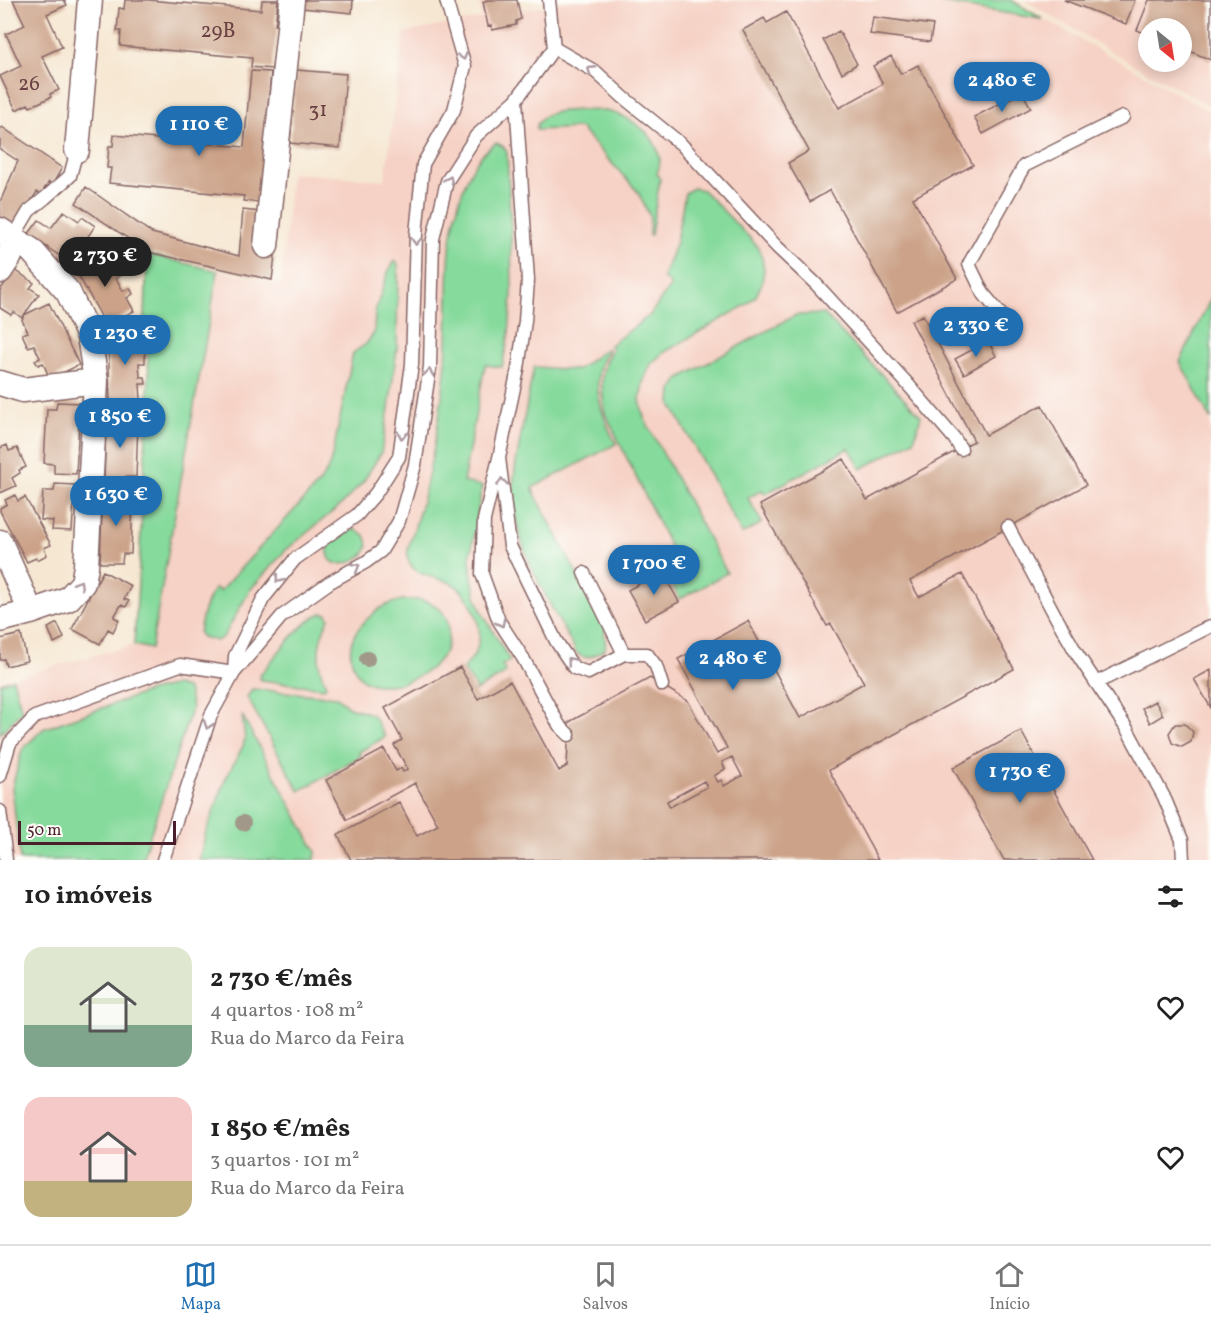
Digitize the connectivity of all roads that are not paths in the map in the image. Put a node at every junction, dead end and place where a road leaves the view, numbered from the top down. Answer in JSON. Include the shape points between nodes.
{"nodes":[{"id":1,"x":90,"y":0,"type":"edge"},
{"id":2,"x":292,"y":0,"type":"edge"},
{"id":3,"x":446,"y":0,"type":"edge"},
{"id":4,"x":549,"y":0,"type":"edge"},
{"id":5,"x":554,"y":48,"type":"junction"},
{"id":6,"x":516,"y":100,"type":"junction"},
{"id":7,"x":1123,"y":117,"type":"dead end"},
{"id":8,"x":77,"y":150,"type":"joint"},
{"id":9,"x":6,"y":234,"type":"edge"},
{"id":10,"x":266,"y":246,"type":"dead end"},
{"id":11,"x":0,"y":271,"type":"edge"},
{"id":12,"x":1002,"y":316,"type":"dead end"},
{"id":13,"x":96,"y":381,"type":"junction"},
{"id":14,"x":0,"y":384,"type":"edge"},
{"id":15,"x":961,"y":449,"type":"dead end"},
{"id":16,"x":499,"y":458,"type":"junction"},
{"id":17,"x":1008,"y":527,"type":"dead end"},
{"id":18,"x":0,"y":542,"type":"edge"},
{"id":19,"x":584,"y":573,"type":"dead end"},
{"id":20,"x":31,"y":612,"type":"junction"},
{"id":21,"x":0,"y":620,"type":"edge"},
{"id":22,"x":1211,"y":626,"type":"edge"},
{"id":23,"x":624,"y":654,"type":"junction"},
{"id":24,"x":234,"y":673,"type":"junction"},
{"id":25,"x":1096,"y":683,"type":"junction"},
{"id":26,"x":662,"y":685,"type":"dead end"},
{"id":27,"x":569,"y":735,"type":"dead end"},
{"id":28,"x":0,"y":776,"type":"edge"},
{"id":29,"x":0,"y":811,"type":"edge"},
{"id":30,"x":6,"y":860,"type":"edge"},
{"id":31,"x":163,"y":860,"type":"edge"},
{"id":32,"x":1183,"y":860,"type":"edge"}],
"edges":[{"from":1,"to":8,"type":"street"},
{"from":2,"to":10,"type":"street"},
{"from":3,"to":24,"type":"lane","one_way":true,"via":[[465,66],[454,110],[423,164],[416,234],[412,364],[399,457],[357,515],[295,559],[263,599],[235,656]]},
{"from":4,"to":5,"type":"lane"},
{"from":5,"to":6,"type":"lane"},
{"from":15,"to":5,"type":"lane","one_way":true,"via":[[816,284],[681,144],[596,72]]},
{"from":6,"to":16,"type":"lane","via":[[528,280],[519,359]]},
{"from":24,"to":6,"type":"lane","one_way":true,"via":[[282,616],[381,551],[399,521],[415,465],[430,367],[433,239],[447,181],[476,136]]},
{"from":7,"to":12,"type":"lane","via":[[1024,166],[969,264],[983,293]]},
{"from":8,"to":9,"type":"lane","via":[[70,176]]},
{"from":9,"to":11,"type":"street","via":[[10,256]]},
{"from":9,"to":13,"type":"street","via":[[31,250],[68,292],[89,336]]},
{"from":13,"to":14,"type":"street","via":[[23,390]]},
{"from":20,"to":13,"type":"street","one_way":true,"via":[[68,599],[83,583]]},
{"from":23,"to":16,"type":"lane","one_way":true,"via":[[588,673],[574,668],[556,641],[510,546]]},
{"from":16,"to":27,"type":"lane","one_way":true,"via":[[483,520],[482,574],[500,621],[559,725]]},
{"from":17,"to":25,"type":"lane"},
{"from":18,"to":20,"type":"street"},
{"from":19,"to":23,"type":"lane"},
{"from":20,"to":21,"type":"street"},
{"from":22,"to":25,"type":"lane"},
{"from":23,"to":26,"type":"lane","via":[[647,654]]},
{"from":24,"to":28,"type":"lane","via":[[180,665],[35,717],[10,743]]},
{"from":24,"to":31,"type":"lane","one_way":true,"via":[[211,715]]},
{"from":25,"to":32,"type":"lane","via":[[1127,729],[1164,798],[1182,840]]},
{"from":29,"to":30,"type":"lane"}]}
